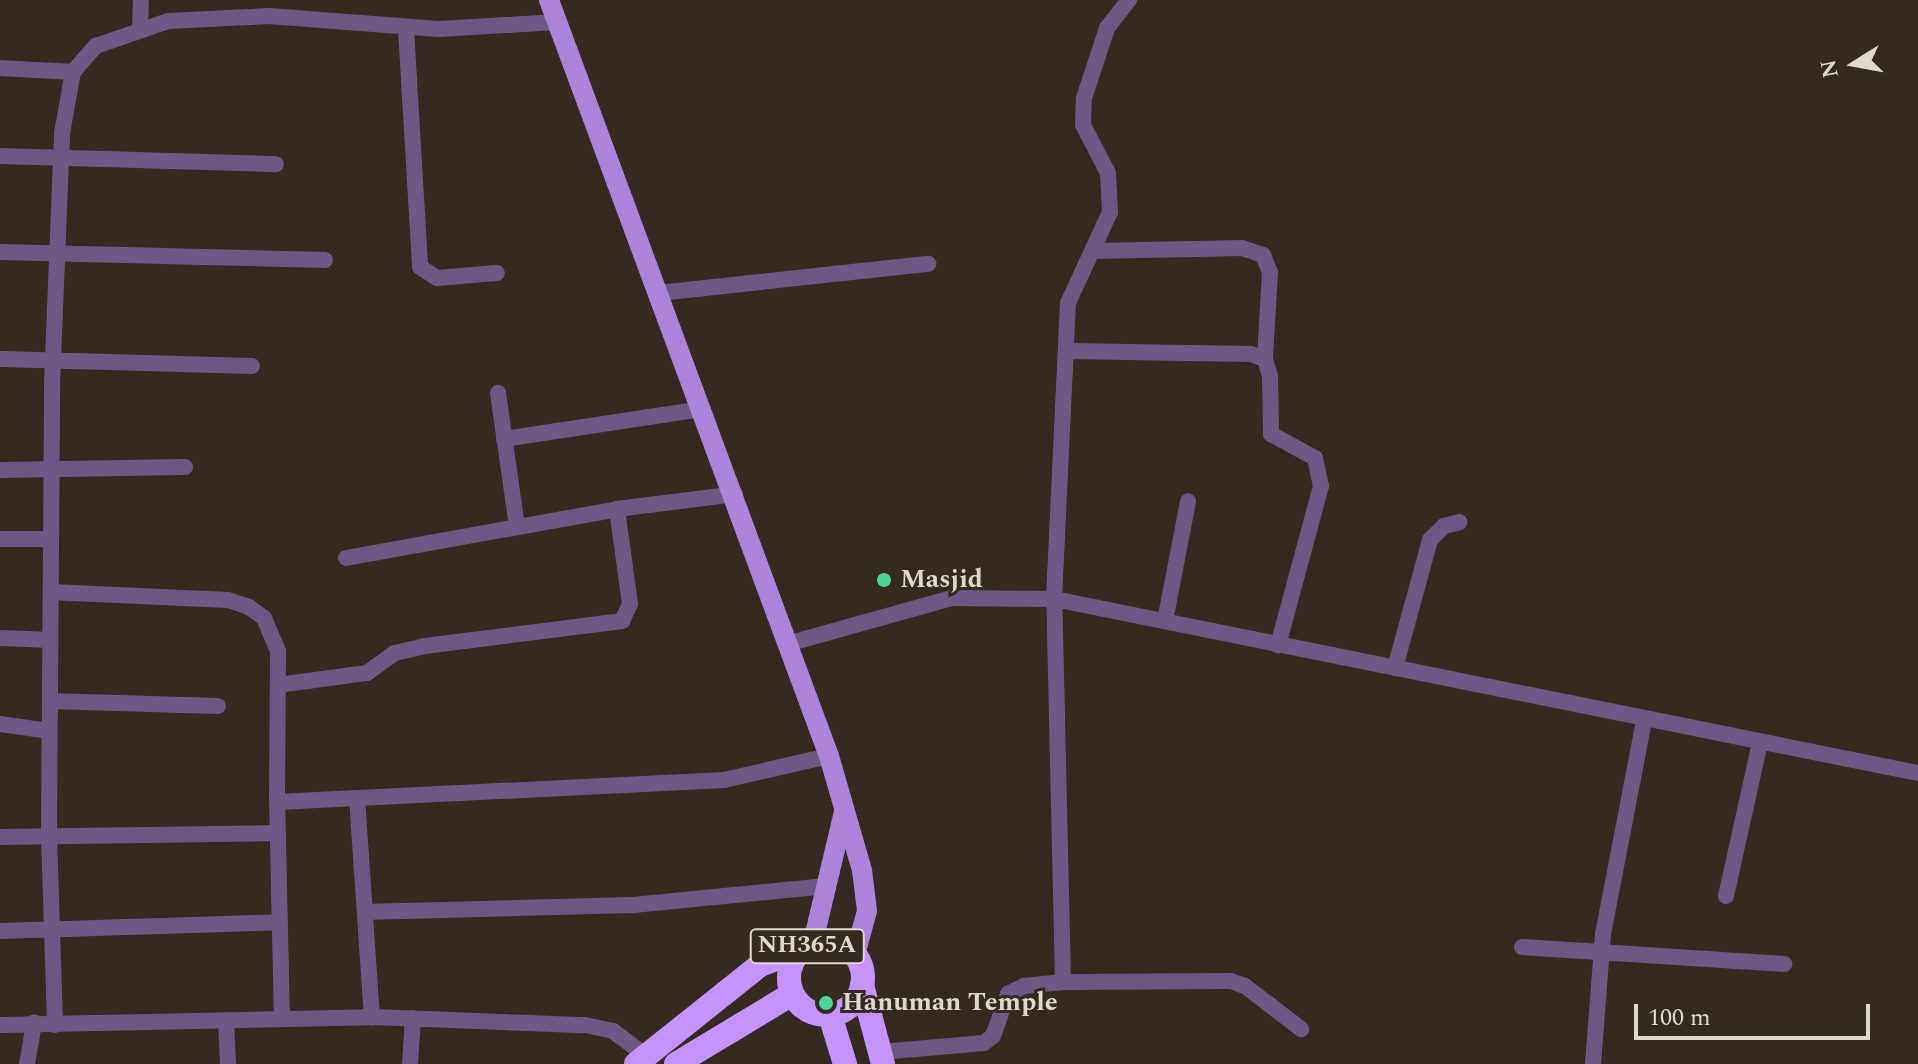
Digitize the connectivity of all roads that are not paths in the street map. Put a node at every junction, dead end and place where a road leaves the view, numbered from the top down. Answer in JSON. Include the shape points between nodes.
{"nodes":[{"id":1,"x":141,"y":0,"type":"edge"},
{"id":2,"x":549,"y":0,"type":"edge"},
{"id":3,"x":1129,"y":0,"type":"edge"},
{"id":4,"x":557,"y":22,"type":"junction"},
{"id":5,"x":140,"y":28,"type":"junction"},
{"id":6,"x":406,"y":29,"type":"junction"},
{"id":7,"x":0,"y":68,"type":"edge"},
{"id":8,"x":73,"y":72,"type":"junction"},
{"id":9,"x":0,"y":156,"type":"edge"},
{"id":10,"x":61,"y":158,"type":"junction"},
{"id":11,"x":276,"y":164,"type":"dead end"},
{"id":12,"x":1094,"y":251,"type":"junction"},
{"id":13,"x":0,"y":252,"type":"edge"},
{"id":14,"x":57,"y":252,"type":"junction"},
{"id":15,"x":325,"y":260,"type":"dead end"},
{"id":16,"x":928,"y":264,"type":"dead end"},
{"id":17,"x":497,"y":273,"type":"dead end"},
{"id":18,"x":659,"y":293,"type":"junction"},
{"id":19,"x":1066,"y":351,"type":"junction"},
{"id":20,"x":0,"y":359,"type":"edge"},
{"id":21,"x":1265,"y":359,"type":"junction"},
{"id":22,"x":53,"y":360,"type":"junction"},
{"id":23,"x":252,"y":366,"type":"dead end"},
{"id":24,"x":498,"y":393,"type":"dead end"},
{"id":25,"x":703,"y":409,"type":"junction"},
{"id":26,"x":504,"y":439,"type":"junction"},
{"id":27,"x":185,"y":467,"type":"dead end"},
{"id":28,"x":0,"y":470,"type":"edge"},
{"id":29,"x":51,"y":470,"type":"junction"},
{"id":30,"x":735,"y":494,"type":"junction"},
{"id":31,"x":1188,"y":501,"type":"dead end"},
{"id":32,"x":617,"y":509,"type":"junction"},
{"id":33,"x":1460,"y":522,"type":"dead end"},
{"id":34,"x":517,"y":527,"type":"junction"},
{"id":35,"x":0,"y":539,"type":"edge"},
{"id":36,"x":51,"y":539,"type":"junction"},
{"id":37,"x":346,"y":558,"type":"dead end"},
{"id":38,"x":51,"y":592,"type":"junction"},
{"id":39,"x":1054,"y":599,"type":"junction"},
{"id":40,"x":1165,"y":621,"type":"junction"},
{"id":41,"x":0,"y":638,"type":"edge"},
{"id":42,"x":50,"y":640,"type":"junction"},
{"id":43,"x":787,"y":644,"type":"junction"},
{"id":44,"x":1278,"y":645,"type":"junction"},
{"id":45,"x":1395,"y":668,"type":"junction"},
{"id":46,"x":278,"y":685,"type":"junction"},
{"id":47,"x":50,"y":701,"type":"junction"},
{"id":48,"x":218,"y":706,"type":"dead end"},
{"id":49,"x":1644,"y":721,"type":"junction"},
{"id":50,"x":0,"y":724,"type":"edge"},
{"id":51,"x":49,"y":731,"type":"junction"},
{"id":52,"x":1760,"y":743,"type":"junction"},
{"id":53,"x":829,"y":756,"type":"junction"},
{"id":54,"x":1918,"y":773,"type":"edge"},
{"id":55,"x":357,"y":798,"type":"junction"},
{"id":56,"x":277,"y":802,"type":"junction"},
{"id":57,"x":845,"y":808,"type":"junction"},
{"id":58,"x":278,"y":833,"type":"junction"},
{"id":59,"x":49,"y":836,"type":"junction"},
{"id":60,"x":0,"y":837,"type":"edge"},
{"id":61,"x":827,"y":886,"type":"junction"},
{"id":62,"x":1726,"y":896,"type":"dead end"},
{"id":63,"x":365,"y":912,"type":"junction"},
{"id":64,"x":280,"y":922,"type":"junction"},
{"id":65,"x":52,"y":929,"type":"junction"},
{"id":66,"x":0,"y":931,"type":"edge"},
{"id":67,"x":807,"y":946,"type":"junction"},
{"id":68,"x":1522,"y":947,"type":"dead end"},
{"id":69,"x":855,"y":955,"type":"junction"},
{"id":70,"x":1601,"y":956,"type":"junction"},
{"id":71,"x":1784,"y":964,"type":"dead end"},
{"id":72,"x":1063,"y":982,"type":"junction"},
{"id":73,"x":862,"y":985,"type":"junction"},
{"id":74,"x":792,"y":994,"type":"junction"},
{"id":75,"x":830,"y":1015,"type":"junction"},
{"id":76,"x":372,"y":1017,"type":"junction"},
{"id":77,"x":413,"y":1018,"type":"junction"},
{"id":78,"x":282,"y":1019,"type":"junction"},
{"id":79,"x":226,"y":1020,"type":"junction"},
{"id":80,"x":34,"y":1023,"type":"junction"},
{"id":81,"x":0,"y":1025,"type":"edge"},
{"id":82,"x":55,"y":1025,"type":"junction"},
{"id":83,"x":1301,"y":1029,"type":"dead end"},
{"id":84,"x":882,"y":1058,"type":"edge"},
{"id":85,"x":641,"y":1060,"type":"edge"},
{"id":86,"x":27,"y":1064,"type":"edge"},
{"id":87,"x":228,"y":1064,"type":"edge"},
{"id":88,"x":410,"y":1064,"type":"edge"},
{"id":89,"x":676,"y":1064,"type":"edge"},
{"id":90,"x":845,"y":1064,"type":"edge"},
{"id":91,"x":1593,"y":1064,"type":"edge"}],
"edges":[{"from":1,"to":5,"type":"street"},
{"from":2,"to":4,"type":"main road"},
{"from":3,"to":12,"type":"street","via":[[1107,28],[1084,98],[1083,125],[1108,173],[1111,191],[1105,230]]},
{"from":4,"to":6,"type":"street"},
{"from":4,"to":18,"type":"main road"},
{"from":5,"to":6,"type":"street","via":[[182,20],[269,16]]},
{"from":5,"to":8,"type":"street","via":[[96,46]]},
{"from":6,"to":17,"type":"street","via":[[420,267],[437,278]]},
{"from":7,"to":8,"type":"street"},
{"from":8,"to":10,"type":"street","via":[[65,99]]},
{"from":9,"to":10,"type":"street"},
{"from":10,"to":11,"type":"street"},
{"from":10,"to":14,"type":"street"},
{"from":12,"to":19,"type":"street","via":[[1074,280]]},
{"from":12,"to":21,"type":"street","via":[[1242,248],[1263,255],[1270,272]]},
{"from":13,"to":14,"type":"street"},
{"from":14,"to":15,"type":"street"},
{"from":14,"to":22,"type":"street"},
{"from":16,"to":18,"type":"street"},
{"from":18,"to":25,"type":"main road"},
{"from":19,"to":21,"type":"street","via":[[1251,354]]},
{"from":19,"to":39,"type":"street"},
{"from":20,"to":22,"type":"street"},
{"from":21,"to":44,"type":"street","via":[[1271,434],[1315,458],[1321,486]]},
{"from":22,"to":23,"type":"street"},
{"from":22,"to":29,"type":"street"},
{"from":24,"to":26,"type":"street"},
{"from":25,"to":26,"type":"street"},
{"from":25,"to":30,"type":"main road"},
{"from":26,"to":34,"type":"street"},
{"from":27,"to":29,"type":"street"},
{"from":28,"to":29,"type":"street"},
{"from":29,"to":36,"type":"street"},
{"from":30,"to":32,"type":"street"},
{"from":30,"to":43,"type":"main road"},
{"from":31,"to":40,"type":"street"},
{"from":32,"to":34,"type":"street"},
{"from":32,"to":46,"type":"street","via":[[630,604],[622,621],[425,646],[395,653],[367,673]]},
{"from":33,"to":45,"type":"street","via":[[1444,526],[1430,540]]},
{"from":34,"to":37,"type":"street"},
{"from":35,"to":36,"type":"street"},
{"from":36,"to":38,"type":"street"},
{"from":38,"to":42,"type":"street"},
{"from":38,"to":46,"type":"street","via":[[228,600],[249,607],[264,618],[272,636]]},
{"from":39,"to":40,"type":"street"},
{"from":39,"to":43,"type":"street","via":[[952,598]]},
{"from":39,"to":72,"type":"street"},
{"from":40,"to":44,"type":"street"},
{"from":41,"to":42,"type":"street"},
{"from":42,"to":47,"type":"street"},
{"from":43,"to":53,"type":"main road"},
{"from":44,"to":45,"type":"street"},
{"from":45,"to":49,"type":"street"},
{"from":46,"to":56,"type":"street"},
{"from":47,"to":48,"type":"street"},
{"from":47,"to":51,"type":"street"},
{"from":49,"to":52,"type":"street"},
{"from":49,"to":70,"type":"street"},
{"from":50,"to":51,"type":"street"},
{"from":51,"to":59,"type":"street"},
{"from":52,"to":54,"type":"street"},
{"from":52,"to":62,"type":"street"},
{"from":53,"to":55,"type":"street","via":[[724,780]]},
{"from":53,"to":57,"type":"main road"},
{"from":55,"to":56,"type":"street"},
{"from":55,"to":63,"type":"street"},
{"from":56,"to":58,"type":"street"},
{"from":57,"to":61,"type":"main road"},
{"from":57,"to":69,"type":"main road","via":[[867,911]]},
{"from":58,"to":59,"type":"street"},
{"from":58,"to":64,"type":"street"},
{"from":59,"to":60,"type":"street"},
{"from":59,"to":65,"type":"street"},
{"from":61,"to":63,"type":"street","via":[[633,905]]},
{"from":61,"to":67,"type":"main road"},
{"from":63,"to":76,"type":"street"},
{"from":64,"to":65,"type":"street"},
{"from":64,"to":78,"type":"street"},
{"from":65,"to":66,"type":"street"},
{"from":65,"to":82,"type":"street"},
{"from":67,"to":69,"type":"highway","number":"NH365A","via":[[844,945]]},
{"from":67,"to":74,"type":"highway","number":"NH365A","via":[[788,978]]},
{"from":67,"to":85,"type":"highway","number":"NH365A","via":[[760,965]]},
{"from":68,"to":70,"type":"street"},
{"from":69,"to":73,"type":"highway","number":"NH365A"},
{"from":70,"to":71,"type":"street"},
{"from":70,"to":91,"type":"street"},
{"from":72,"to":83,"type":"street","via":[[1231,981]]},
{"from":72,"to":84,"type":"street","via":[[1024,986],[1008,994],[993,1036],[984,1043]]},
{"from":73,"to":75,"type":"highway","number":"NH365A","via":[[845,1010]]},
{"from":73,"to":84,"type":"highway","number":"NH365A"},
{"from":74,"to":75,"type":"highway","number":"NH365A","via":[[815,1014]]},
{"from":74,"to":89,"type":"highway","number":"NH365A"},
{"from":75,"to":90,"type":"highway"},
{"from":76,"to":77,"type":"street"},
{"from":76,"to":78,"type":"street"},
{"from":77,"to":85,"type":"street","via":[[585,1025],[613,1031]]},
{"from":77,"to":88,"type":"street"},
{"from":78,"to":79,"type":"street"},
{"from":79,"to":82,"type":"street"},
{"from":79,"to":87,"type":"street"},
{"from":80,"to":81,"type":"street"},
{"from":80,"to":82,"type":"street"},
{"from":80,"to":86,"type":"street"}]}
